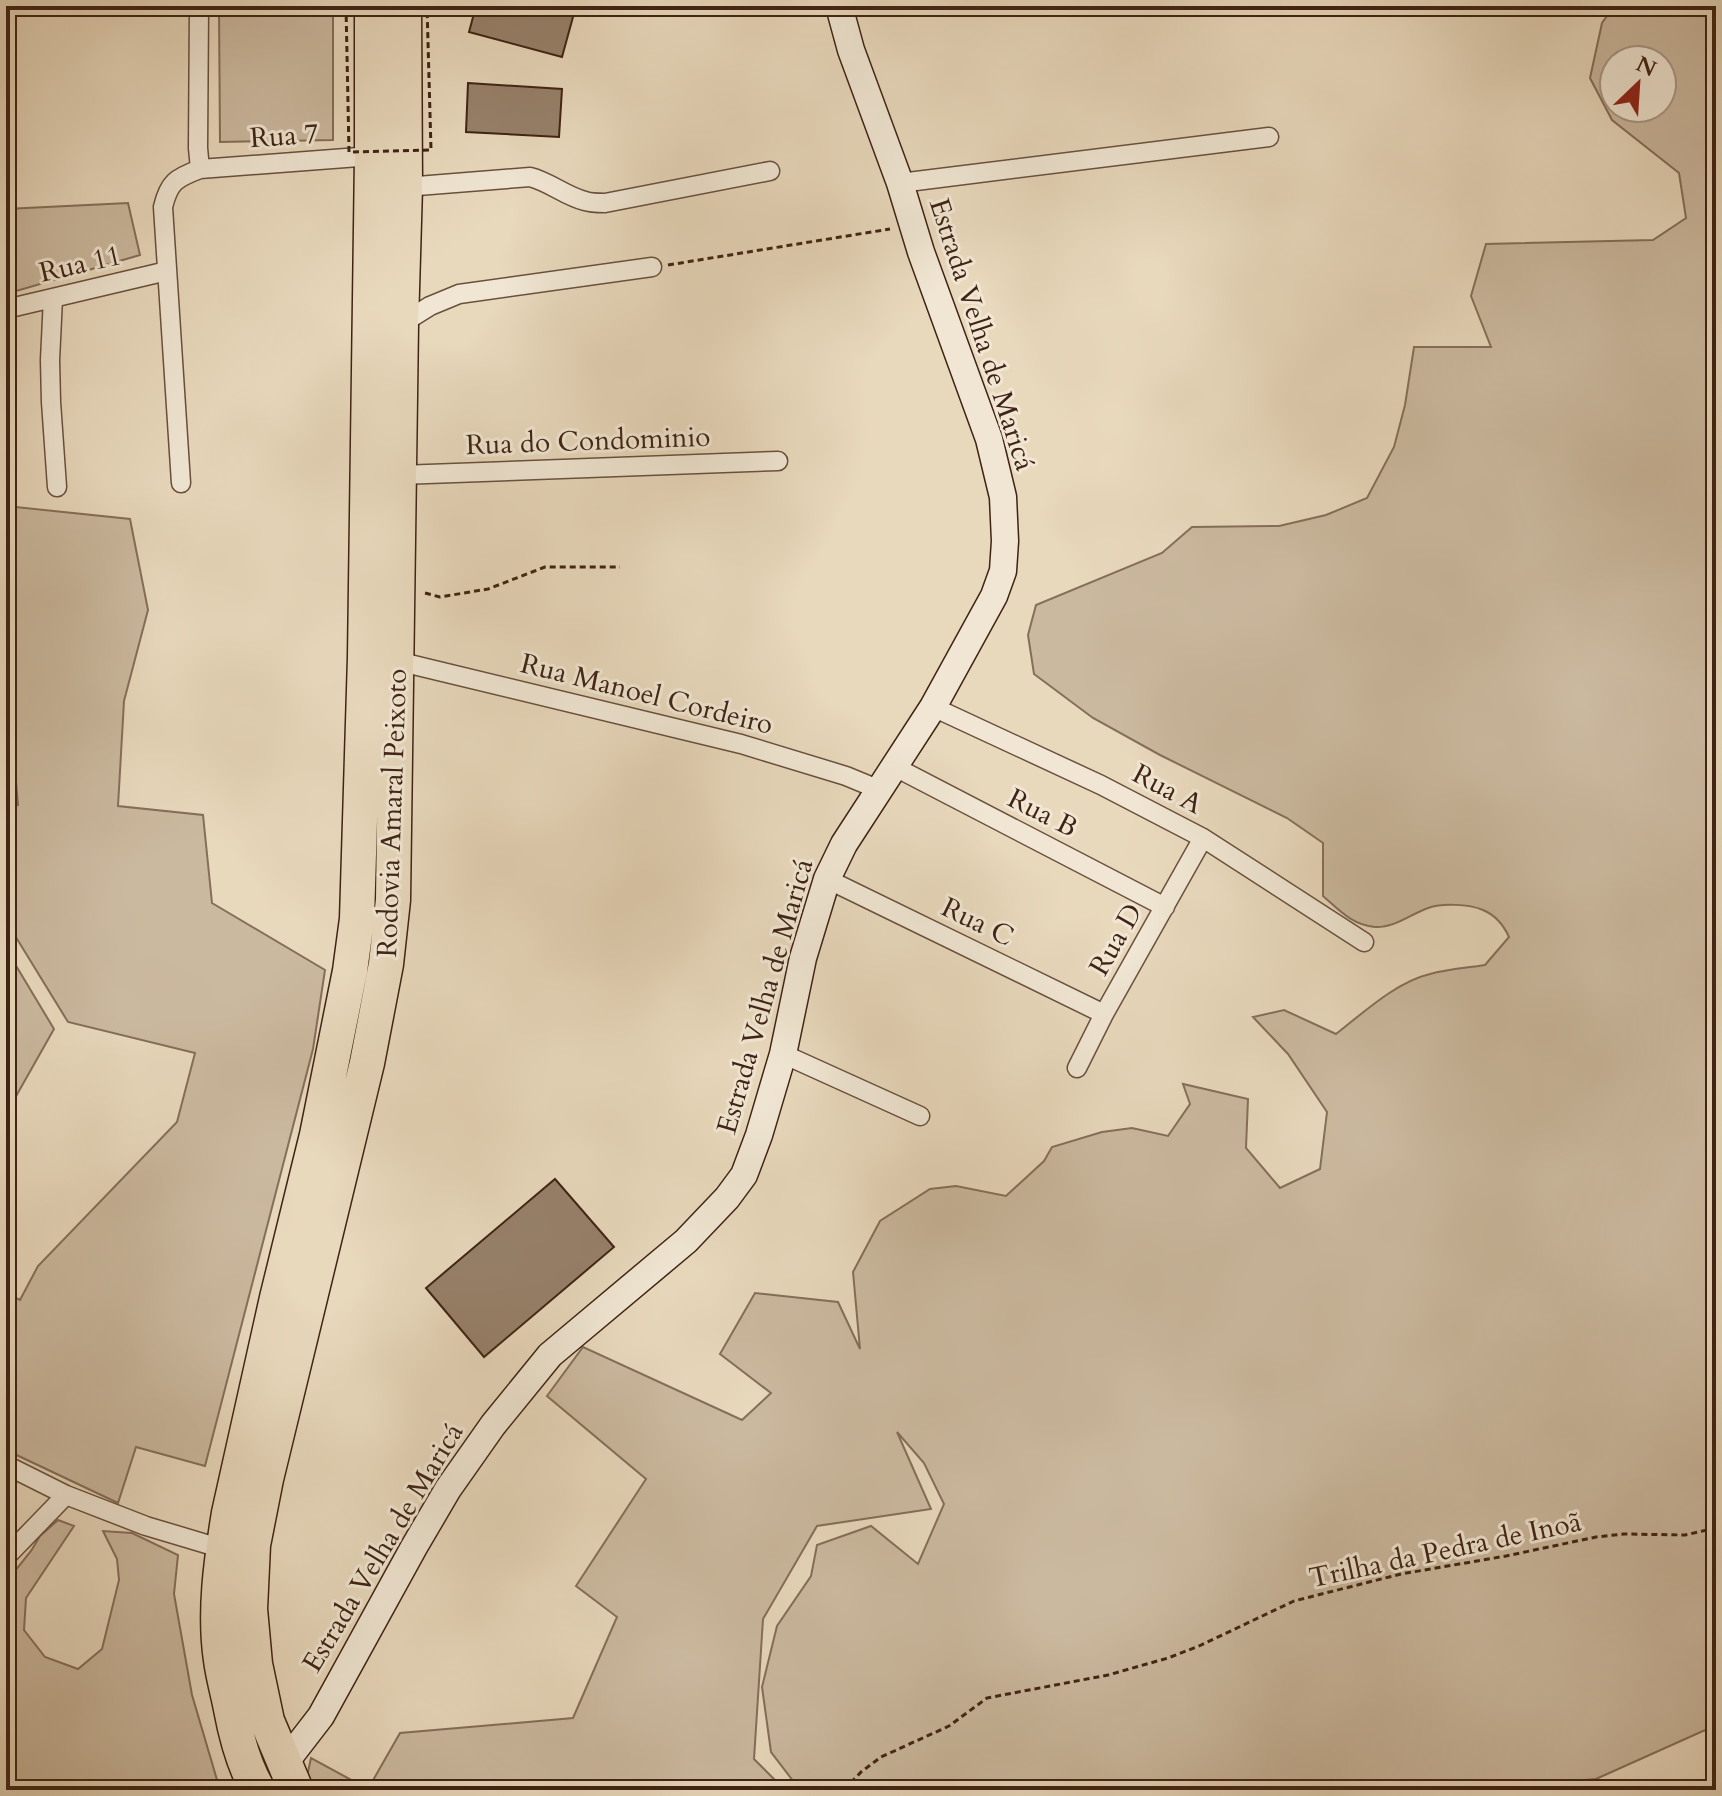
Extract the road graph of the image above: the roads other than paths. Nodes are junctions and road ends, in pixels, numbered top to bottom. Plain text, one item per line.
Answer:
1 (199, 6) edge
2 (372, 6) edge
3 (404, 6) edge
4 (839, 6) edge
5 (1269, 137) dead end
6 (372, 156) junction
7 (200, 169) junction
8 (770, 171) dead end
9 (900, 183) junction
10 (405, 187) junction
11 (652, 267) road end
12 (167, 271) junction
13 (53, 298) junction
14 (6, 309) edge
15 (401, 324) junction
16 (778, 461) dead end
17 (400, 475) junction
18 (181, 483) dead end
19 (57, 487) dead end
20 (397, 661) junction
21 (933, 707) junction
22 (895, 767) junction
23 (880, 790) junction
24 (1203, 838) junction
25 (827, 879) junction
26 (1165, 907) junction
27 (1364, 942) dead end
28 (1104, 1014) junction
29 (783, 1054) junction
30 (1077, 1068) dead end
31 (920, 1116) dead end
32 (6, 1465) edge
33 (66, 1495) junction
34 (223, 1549) junction
35 (6, 1557) edge
36 (290, 1777) edge
37 (258, 1790) edge

1 - 7 street
2 - 6 highway, Rodovia Amaral Peixoto
3 - 10 highway, Rodovia Amaral Peixoto
4 - 9 street, Estrada Velha de Maricá
5 - 9 street
6 - 7 street, Rua 7
6 - 34 highway, Rodovia Amaral Peixoto
7 - 12 street
8 - 10 street
9 - 21 street, Estrada Velha de Maricá
10 - 15 highway, Rodovia Amaral Peixoto
11 - 15 street
12 - 13 street, Rua 11
12 - 18 street
13 - 14 street, Rua 11
13 - 19 street
15 - 17 highway, Rodovia Amaral Peixoto
16 - 17 street, Rua do Condominio
17 - 20 highway, Rodovia Amaral Peixoto
20 - 23 street, Rua Manoel Cordeiro
20 - 36 highway, Rodovia Amaral Peixoto
21 - 22 street, Estrada Velha de Maricá
21 - 24 street, Rua A
22 - 23 street, Estrada Velha de Maricá
22 - 26 street, Rua B
23 - 25 street, Estrada Velha de Maricá
24 - 26 street, Rua D
24 - 27 street, Rua A
25 - 28 street, Rua C
25 - 29 street, Estrada Velha de Maricá
26 - 28 street, Rua D
28 - 30 street, Rua D
29 - 31 street
29 - 36 street, Estrada Velha de Maricá
32 - 33 street
33 - 34 street
33 - 35 street
34 - 37 highway, Rodovia Amaral Peixoto

